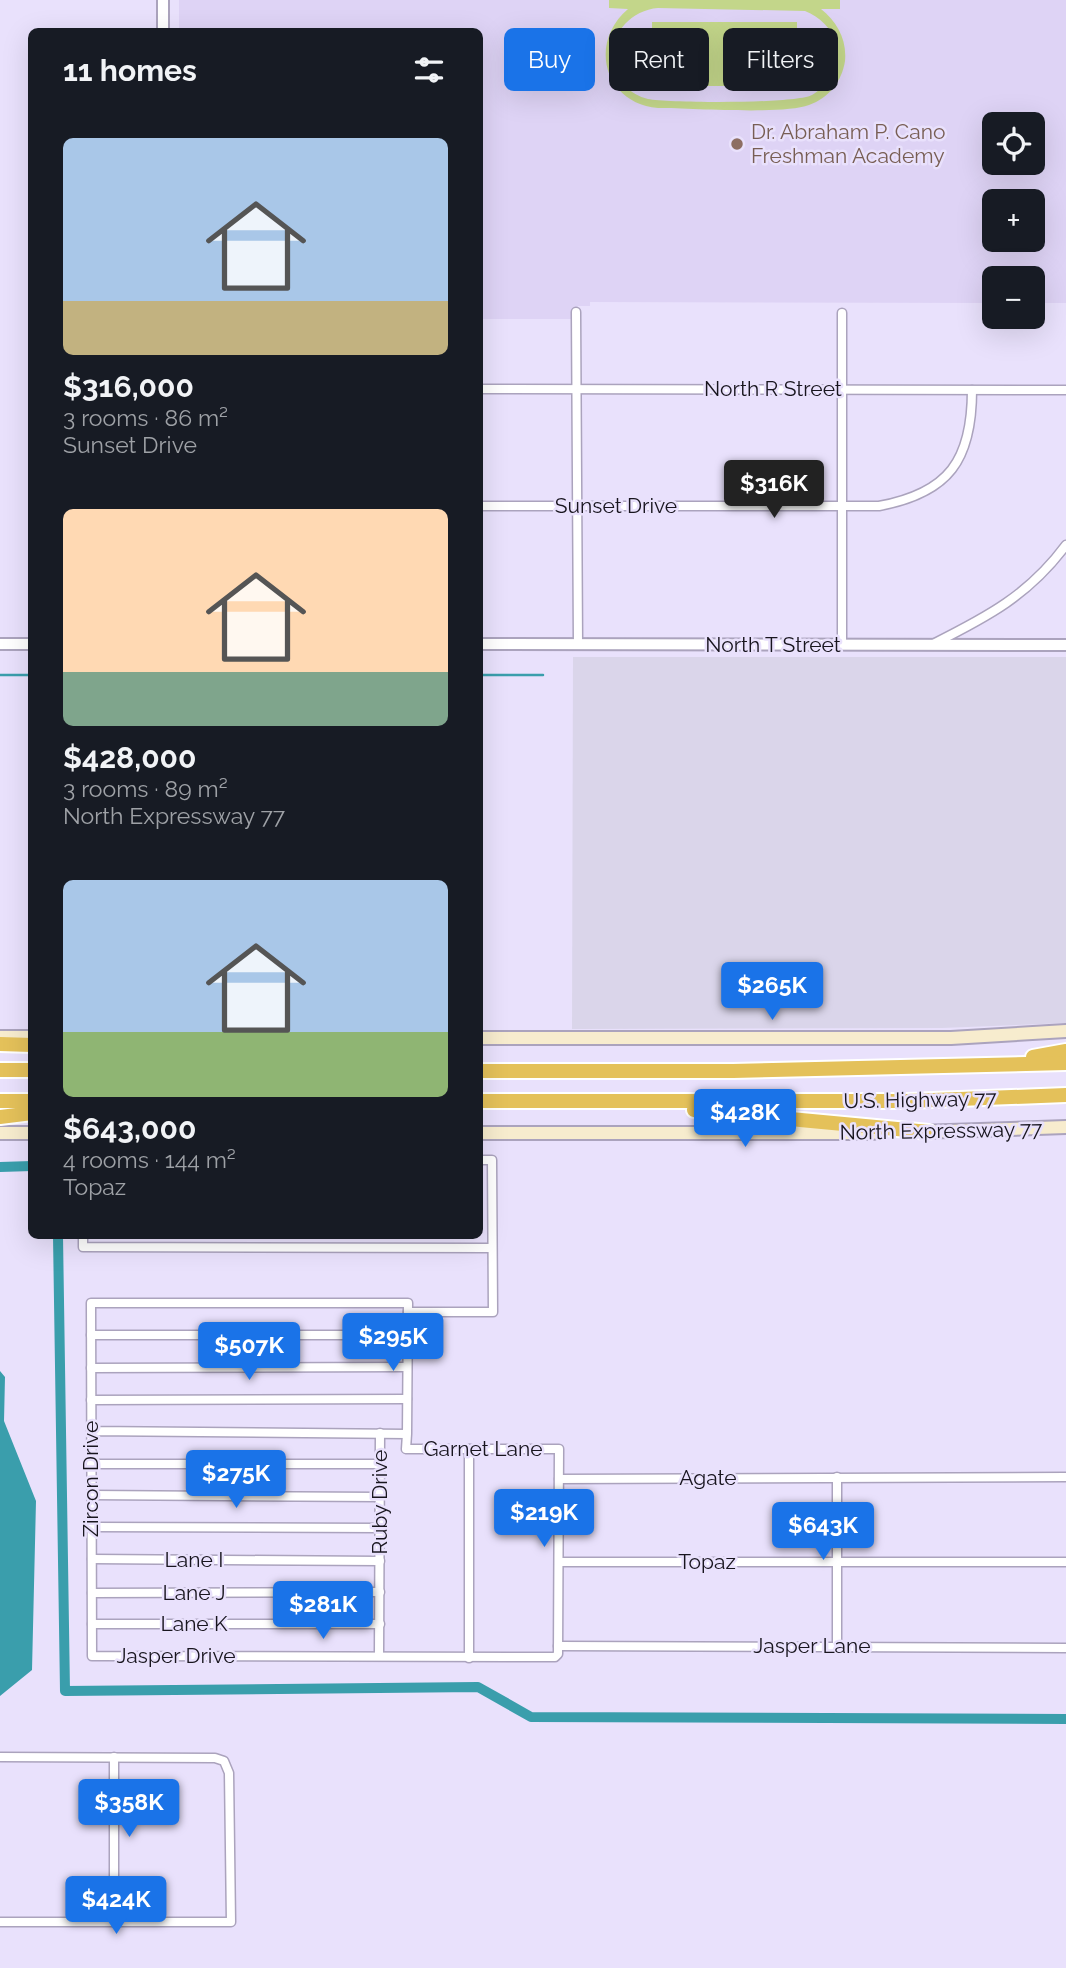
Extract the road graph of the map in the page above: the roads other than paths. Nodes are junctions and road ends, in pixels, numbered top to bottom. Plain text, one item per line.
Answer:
1 (163, 0) edge
2 (163, 28) edge
3 (576, 312) dead end
4 (842, 313) dead end
5 (483, 388) edge
6 (578, 389) junction
7 (843, 389) junction
8 (972, 390) junction
9 (1066, 390) edge
10 (483, 506) edge
11 (577, 506) junction
12 (842, 506) junction
13 (1066, 545) edge
14 (0, 644) edge
15 (28, 644) edge
16 (483, 644) edge
17 (578, 644) junction
18 (842, 645) junction
19 (933, 645) junction
20 (1066, 645) edge
21 (1066, 1031) edge
22 (0, 1037) edge
23 (28, 1037) edge
24 (483, 1038) edge
25 (0, 1044) edge
26 (28, 1045) edge
27 (1066, 1051) edge
28 (1066, 1063) edge
29 (978, 1068) junction
30 (0, 1070) edge
31 (28, 1070) edge
32 (483, 1071) edge
33 (1066, 1095) edge
34 (0, 1101) edge
35 (28, 1101) edge
36 (483, 1101) edge
37 (536, 1101) junction
38 (28, 1114) edge
39 (0, 1117) edge
40 (1066, 1127) edge
41 (929, 1132) junction
42 (0, 1133) edge
43 (28, 1133) edge
44 (483, 1133) edge
45 (483, 1160) edge
46 (83, 1239) edge
47 (492, 1248) junction
48 (408, 1312) junction
49 (91, 1335) junction
50 (408, 1335) junction
51 (408, 1367) junction
52 (91, 1368) junction
53 (407, 1399) junction
54 (91, 1400) junction
55 (91, 1431) junction
56 (380, 1433) junction
57 (407, 1434) junction
58 (469, 1449) junction
59 (91, 1464) junction
60 (380, 1464) junction
61 (837, 1477) junction
62 (1066, 1478) edge
63 (559, 1479) junction
64 (91, 1495) junction
65 (380, 1497) junction
66 (92, 1527) junction
67 (380, 1528) junction
68 (92, 1559) junction
69 (380, 1561) junction
70 (559, 1562) junction
71 (837, 1562) junction
72 (1066, 1562) edge
73 (380, 1591) junction
74 (92, 1593) junction
75 (92, 1624) junction
76 (380, 1624) junction
77 (558, 1646) junction
78 (837, 1646) junction
79 (1066, 1648) edge
80 (92, 1656) joint
81 (379, 1656) junction
82 (469, 1658) junction
83 (0, 1757) edge
84 (114, 1757) junction
85 (0, 1922) edge
86 (114, 1922) junction

1 - 2 street
3 - 6 street
4 - 7 street
5 - 6 street, North R Street
6 - 7 street, North R Street
6 - 11 street
7 - 8 street, North R Street
7 - 12 street
8 - 9 street, North R Street
8 - 12 street, Sunset Drive
10 - 11 street, Sunset Drive
11 - 12 street, Sunset Drive
11 - 17 street
12 - 18 street
13 - 19 street
14 - 15 street
16 - 17 street, North T Street
17 - 18 street, North T Street
18 - 19 street, North T Street
19 - 20 street, North T Street
21 - 24 main road
22 - 23 main road
25 - 26 highway
27 - 29 highway
28 - 29 highway, U.S. Highway 77
29 - 32 highway, U.S. Highway 77
30 - 31 highway
33 - 37 highway, U.S. Highway 77
34 - 35 highway
36 - 37 highway, U.S. Highway 77
37 - 41 highway
38 - 39 highway
40 - 41 main road, North Expressway 77
41 - 44 main road, North Expressway 77
42 - 43 main road
45 - 47 street
46 - 47 street
47 - 48 street
48 - 49 street, Zircon Drive
48 - 50 street, Ruby Drive
49 - 50 street
49 - 52 street, Zircon Drive
50 - 51 street, Ruby Drive
51 - 52 street
51 - 53 street, Ruby Drive
52 - 54 street, Zircon Drive
53 - 54 street
53 - 57 street, Ruby Drive
54 - 55 street, Zircon Drive
55 - 56 street, Garnet Lane
55 - 59 street, Zircon Drive
56 - 57 street, Garnet Lane
56 - 60 street, Ruby Drive
57 - 58 street, Garnet Lane
58 - 63 street, Garnet Lane
58 - 82 street
59 - 60 street
59 - 64 street, Zircon Drive
60 - 65 street, Ruby Drive
61 - 62 street, Agate
61 - 63 street, Agate
61 - 71 street
63 - 70 street
64 - 65 street
64 - 66 street, Zircon Drive
65 - 67 street, Ruby Drive
66 - 67 street
66 - 68 street, Zircon Drive
67 - 69 street, Ruby Drive
68 - 69 street, Lane I
68 - 74 street, Zircon Drive
69 - 73 street, Ruby Drive
70 - 71 street, Topaz
70 - 77 street
71 - 72 street, Topaz
71 - 78 street
73 - 74 street, Lane J
73 - 76 street, Ruby Drive
74 - 75 street, Zircon Drive
75 - 76 street, Lane K
75 - 80 street, Zircon Drive
76 - 81 street, Ruby Drive
77 - 78 street, Jasper Lane
77 - 82 street, Jasper Drive
78 - 79 street, Jasper Lane
80 - 81 street, Jasper Drive
81 - 82 street, Jasper Drive
83 - 84 street
84 - 86 street
84 - 86 street
85 - 86 street

